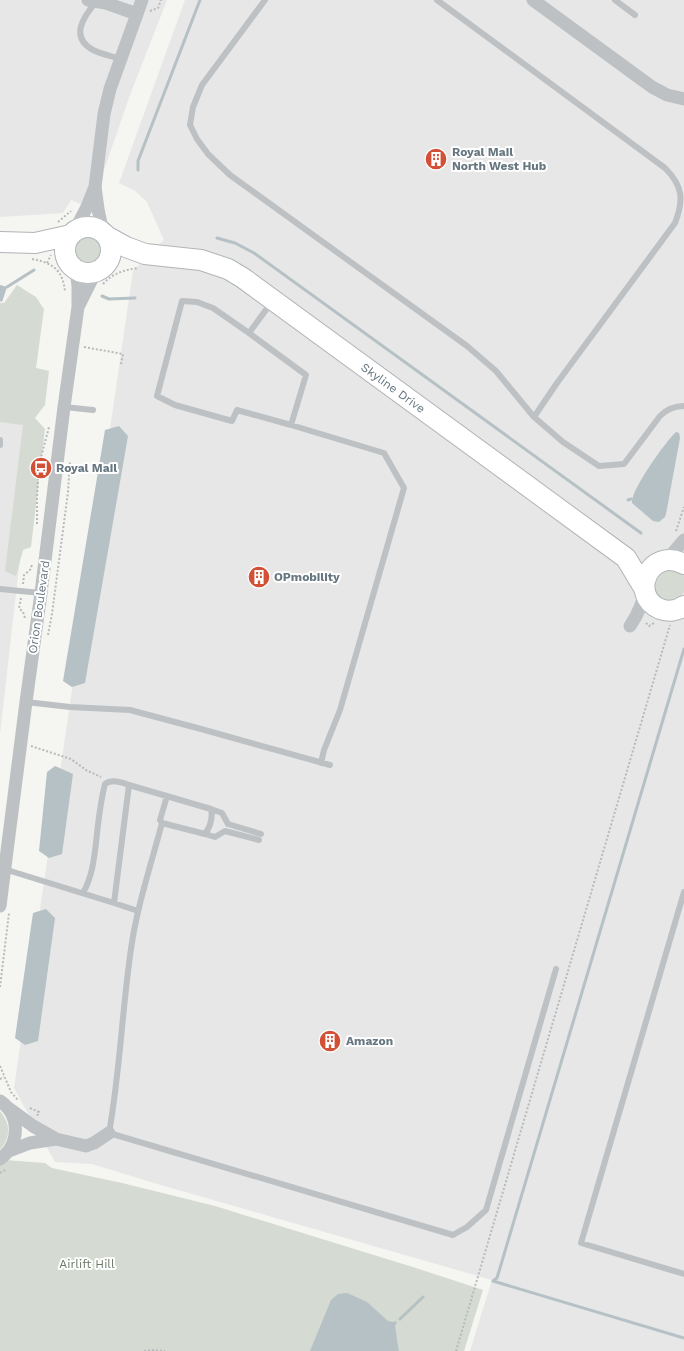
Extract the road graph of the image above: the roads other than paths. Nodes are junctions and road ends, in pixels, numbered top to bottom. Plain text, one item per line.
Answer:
1 (142, 0) edge
2 (265, 0) edge
3 (437, 0) edge
4 (533, 0) edge
5 (614, 0) edge
6 (92, 1) edge
7 (137, 14) junction
8 (635, 15) dead end
9 (120, 59) junction
10 (684, 99) edge
11 (95, 187) junction
12 (72, 234) junction
13 (105, 234) junction
14 (0, 242) edge
15 (30, 250) junction
16 (143, 261) junction
17 (72, 264) junction
18 (101, 275) junction
19 (274, 300) junction
20 (78, 307) junction
21 (249, 333) junction
22 (684, 406) edge
23 (64, 407) junction
24 (93, 410) dead end
25 (534, 417) junction
26 (291, 425) junction
27 (0, 440) edge
28 (0, 445) edge
29 (680, 536) edge
30 (626, 558) junction
31 (660, 562) junction
32 (684, 564) edge
33 (0, 589) edge
34 (645, 589) junction
35 (41, 593) junction
36 (673, 612) edge
37 (26, 702) junction
38 (321, 763) junction
39 (330, 765) dead end
40 (129, 786) junction
41 (167, 796) junction
42 (211, 810) junction
43 (162, 823) junction
44 (205, 834) junction
45 (4, 869) junction
46 (684, 892) edge
47 (83, 893) junction
48 (114, 903) junction
49 (5, 907) edge
50 (138, 911) junction
51 (556, 969) dead end
52 (2, 1102) edge
53 (109, 1133) junction
54 (56, 1139) junction
55 (6, 1159) edge
56 (684, 1274) edge

1 - 7 street
2 - 25 lane
3 - 25 lane
4 - 10 street
5 - 8 lane
6 - 7 street
6 - 9 lane
7 - 9 street
9 - 11 street
11 - 12 street
11 - 13 street
12 - 13 main road
12 - 15 main road
12 - 17 main road
13 - 16 main road, Skyline Drive
13 - 18 main road
14 - 15 main road
15 - 17 main road
16 - 18 main road, Skyline Drive
16 - 19 main road, Skyline Drive
17 - 18 main road
17 - 20 street, Orion Boulevard
18 - 20 street, Orion Boulevard
19 - 21 lane
19 - 30 main road, Skyline Drive
20 - 23 street, Orion Boulevard
21 - 26 lane
21 - 26 lane
22 - 25 lane
23 - 24 lane
23 - 35 street, Orion Boulevard
26 - 38 lane
27 - 28 lane
29 - 31 street
30 - 31 main road, Skyline Drive
30 - 34 main road, Skyline Drive
31 - 32 main road, Skyline Drive
31 - 34 main road
33 - 35 lane
34 - 36 main road, Skyline Drive
34 - 36 street
35 - 37 street, Orion Boulevard
37 - 38 lane
37 - 45 street, Orion Boulevard
38 - 39 lane
40 - 41 lane
40 - 47 lane
40 - 48 lane
41 - 42 lane
41 - 43 lane
42 - 44 lane
42 - 44 lane
43 - 44 lane
43 - 50 lane
45 - 47 lane
45 - 49 street, Orion Boulevard
46 - 56 lane
47 - 48 lane
48 - 50 lane
50 - 53 lane
51 - 53 lane
52 - 54 street
52 - 55 street
53 - 54 street
54 - 55 street

